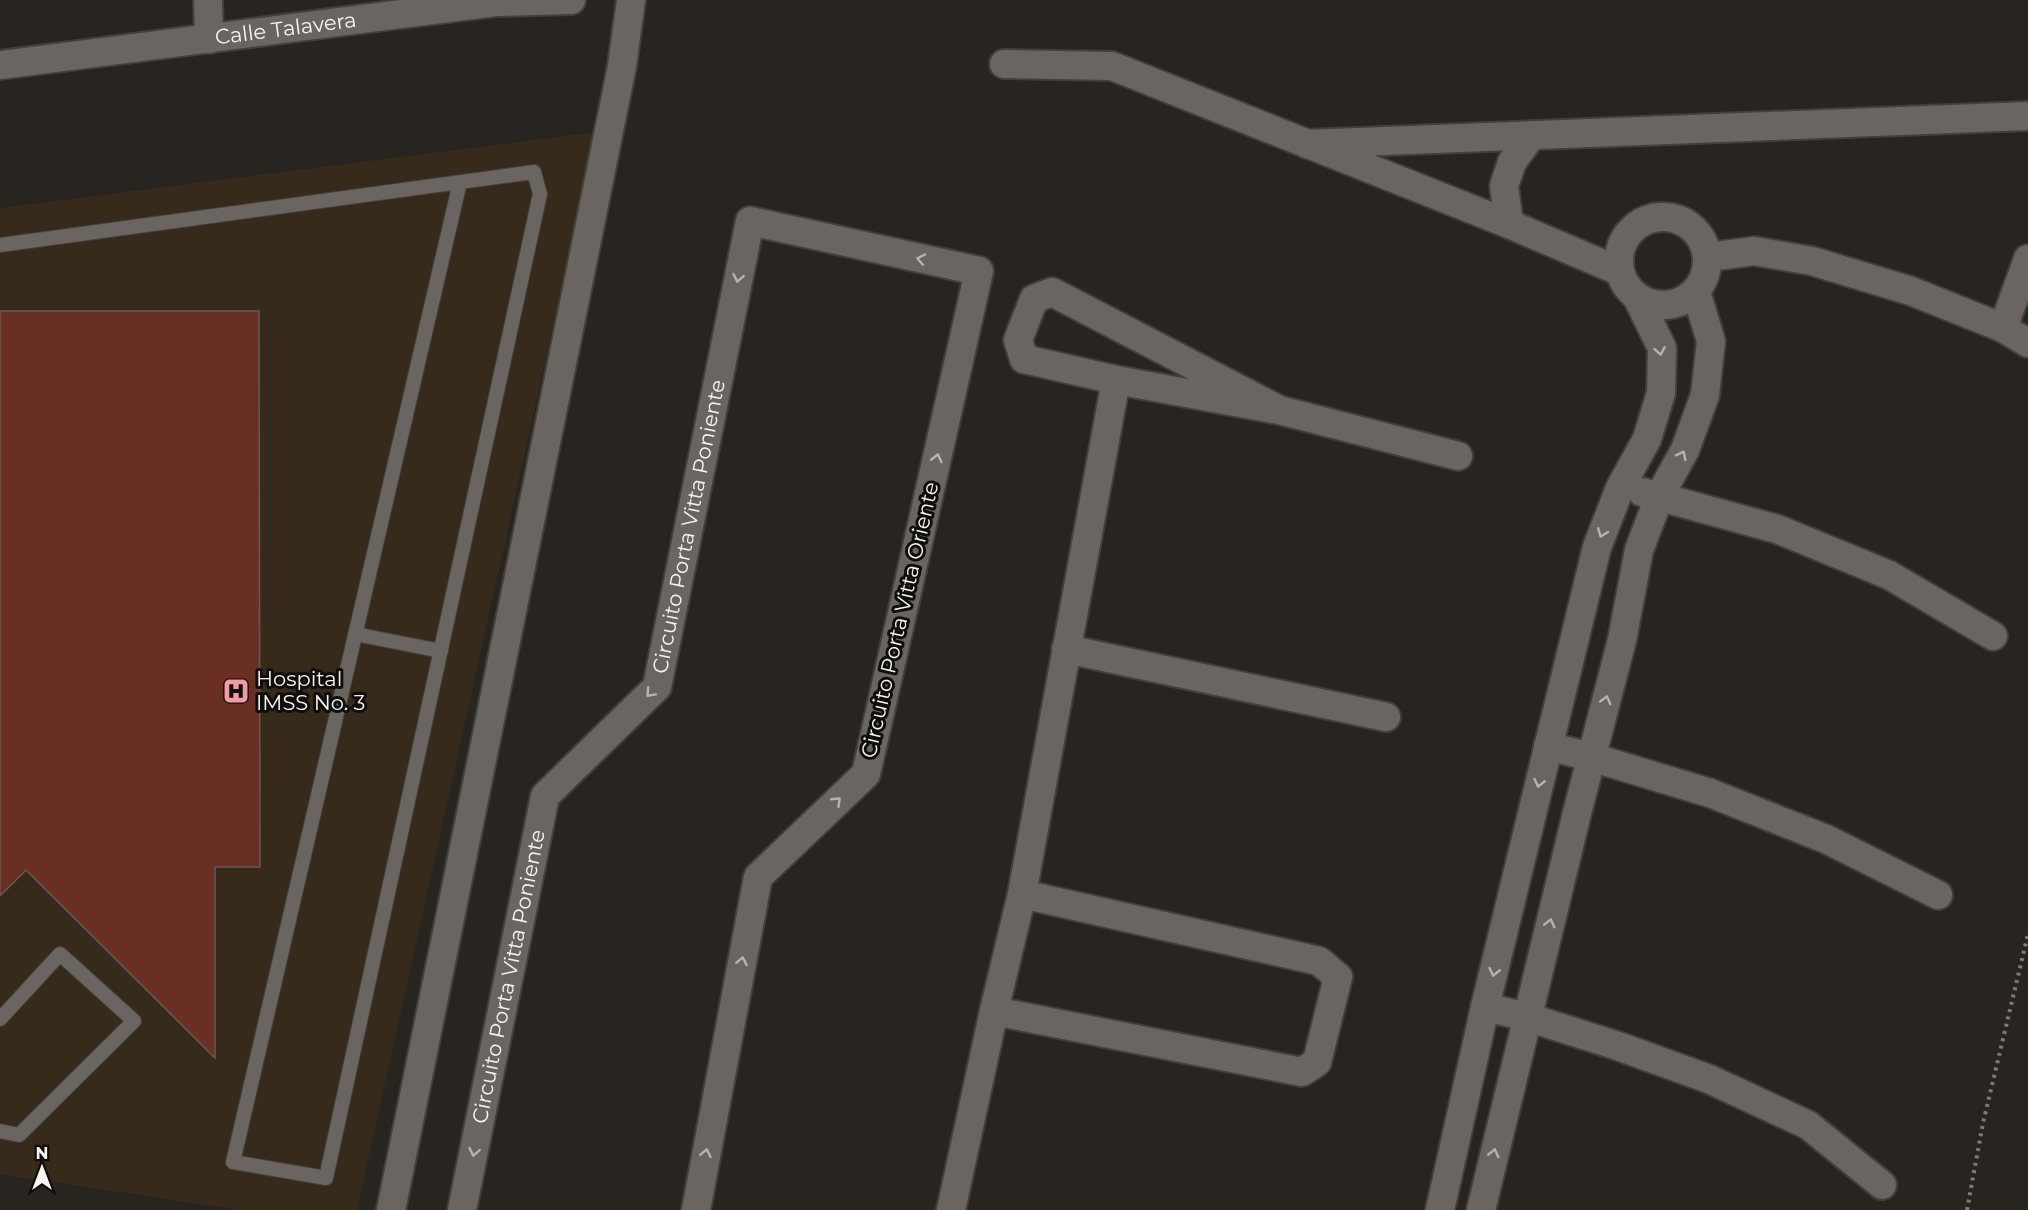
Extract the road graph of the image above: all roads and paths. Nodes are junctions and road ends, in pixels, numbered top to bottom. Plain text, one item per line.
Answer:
1 (208, 0) edge
2 (571, 0) edge
3 (630, 0) edge
4 (496, 1) edge
5 (209, 39) junction
6 (1004, 64) dead end
7 (0, 65) edge
8 (2028, 116) edge
9 (1532, 135) junction
10 (1307, 144) junction
11 (460, 182) junction
12 (750, 221) joint
13 (1509, 224) junction
14 (0, 245) edge
15 (1709, 257) junction
16 (2028, 259) edge
17 (1619, 271) junction
18 (1696, 292) junction
19 (1637, 297) junction
20 (2003, 328) junction
21 (2028, 343) edge
22 (1116, 380) junction
23 (1279, 410) junction
24 (1458, 456) dead end
25 (1620, 488) junction
26 (1660, 495) junction
27 (355, 634) junction
28 (1993, 636) dead end
29 (1066, 649) junction
30 (441, 651) junction
31 (1386, 717) dead end
32 (1548, 746) junction
33 (1591, 757) junction
34 (1022, 894) junction
35 (1938, 895) dead end
36 (2028, 934) edge
37 (1485, 1007) junction
38 (994, 1011) junction
39 (1527, 1017) junction
40 (0, 1018) edge
41 (0, 1131) edge
42 (1882, 1185) dead end
43 (391, 1210) edge
44 (462, 1210) edge
45 (696, 1210) edge
46 (951, 1210) edge
47 (1440, 1210) edge
48 (1481, 1210) edge
49 (1966, 1210) edge

1 - 5 street
2 - 4 street, Calle Talavera
3 - 43 street
4 - 5 street, Calle Talavera
5 - 7 street, Calle Talavera
6 - 10 street
8 - 9 street
9 - 10 street
9 - 13 street
10 - 13 street
11 - 14 lane
11 - 27 lane
11 - 30 lane
12 -> 44 street, Circuito Porta Vitta Poniente
45 -> 12 street, Circuito Porta Vitta Oriente
13 - 17 street
15 - 17 street
15 - 18 street
15 - 20 street
16 - 20 street
17 - 19 street
18 - 19 street
26 -> 18 street
19 -> 25 street
20 - 21 street
22 - 23 street
22 - 23 street
22 - 29 street
23 - 24 street
25 - 26 street
25 -> 32 street
26 - 28 street
33 -> 26 street
27 - 30 lane
27 - 30 lane
29 - 31 street
29 - 34 street
32 - 33 street
32 -> 37 street
33 - 35 street
39 -> 33 street
34 - 38 street
34 - 38 street
36 - 49 path
37 - 39 street
37 - 47 street
38 - 46 street
39 - 42 street
48 -> 39 street
40 - 41 lane

